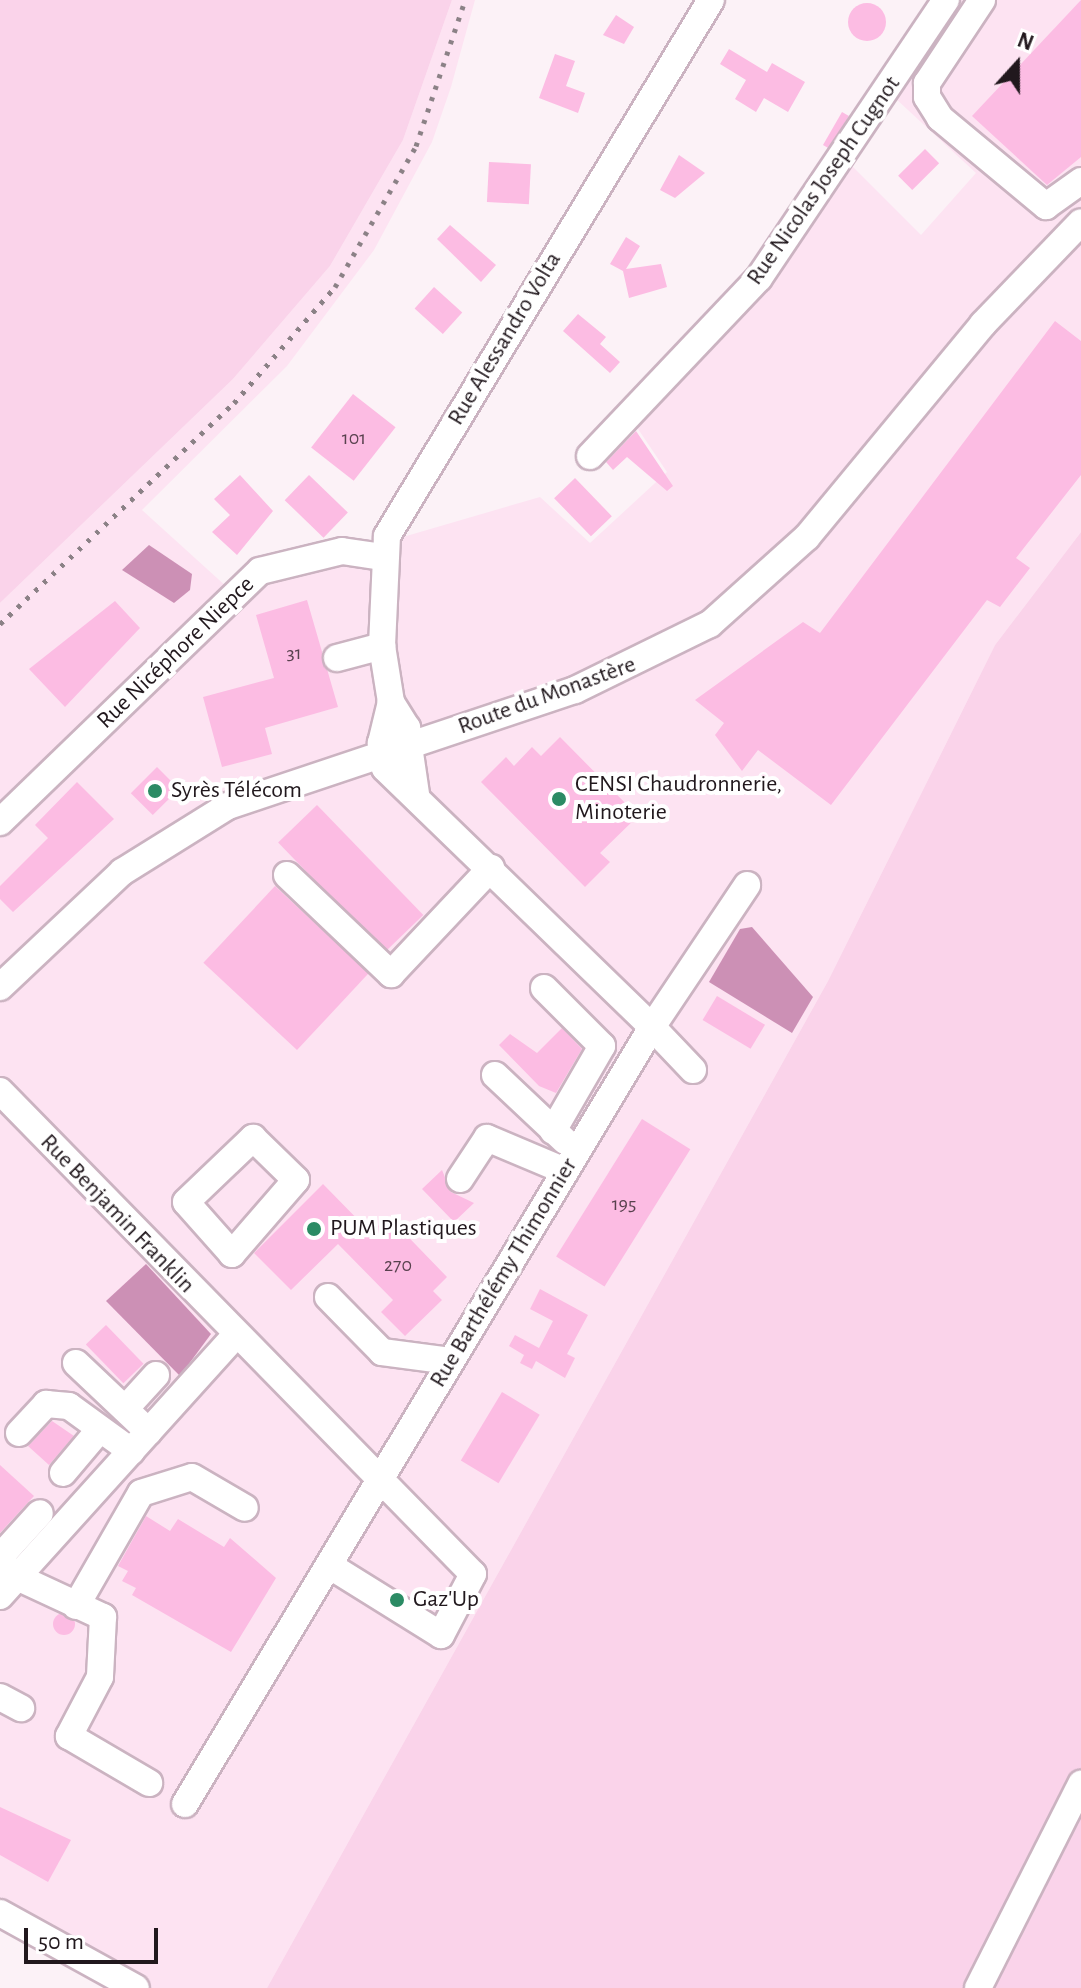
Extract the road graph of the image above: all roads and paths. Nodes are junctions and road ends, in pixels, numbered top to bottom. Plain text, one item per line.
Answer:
1 (711, 0) edge
2 (946, 0) edge
3 (982, 0) edge
4 (1081, 181) edge
5 (1081, 224) edge
6 (590, 456) dead end
7 (382, 557) junction
8 (382, 646) junction
9 (337, 658) dead end
10 (399, 747) junction
11 (0, 822) edge
12 (491, 868) junction
13 (287, 875) dead end
14 (747, 885) dead end
15 (0, 987) edge
16 (544, 988) dead end
17 (652, 1027) junction
18 (693, 1070) dead end
19 (495, 1075) dead end
20 (0, 1091) edge
21 (553, 1131) junction
22 (571, 1161) junction
23 (460, 1179) dead end
24 (328, 1297) dead end
25 (234, 1337) junction
26 (450, 1361) junction
27 (76, 1363) dead end
28 (156, 1375) dead end
29 (125, 1409) junction
30 (100, 1429) junction
31 (149, 1432) junction
32 (19, 1433) dead end
33 (131, 1451) junction
34 (63, 1473) dead end
35 (385, 1477) junction
36 (245, 1508) dead end
37 (40, 1513) dead end
38 (330, 1566) junction
39 (4, 1573) edge
40 (76, 1606) junction
41 (149, 1783) dead end
42 (1081, 1784) edge
43 (185, 1804) dead end
44 (0, 1913) edge
45 (136, 1988) edge
46 (978, 1988) edge

1 - 7 street, Rue Alessandro Volta
2 - 6 street, Rue Nicolas Joseph Cugnot
3 - 4 street
5 - 10 street, Route du Monastère
7 - 8 street, Rue Alessandro Volta
7 - 11 street, Rue Nicéphore Niepce
8 - 9 street
8 - 10 street, Rue Alessandro Volta
10 - 12 street
10 - 15 street, Route du Monastère
12 - 13 street
12 - 17 street
14 - 17 street, Rue Barthélémy Thimonnier
16 - 21 street
17 - 18 street
17 - 22 street, Rue Barthélémy Thimonnier
19 - 21 street
20 - 25 street, Rue Benjamin Franklin
21 - 22 street
22 - 23 street
22 - 26 street, Rue Barthélémy Thimonnier
24 - 26 street
25 - 31 street
25 - 35 street, Rue Benjamin Franklin
26 - 35 street, Rue Barthélémy Thimonnier
27 - 29 street
28 - 29 street
29 - 31 street
30 - 32 street
30 - 33 street
30 - 34 street
31 - 33 street
33 - 39 street
35 - 38 street, Rue Barthélémy Thimonnier
35 - 38 street, Rue Benjamin Franklin
36 - 40 street
37 - 39 street
38 - 43 street, Rue Barthélémy Thimonnier
39 - 40 street
40 - 41 street
42 - 46 street
44 - 45 street

